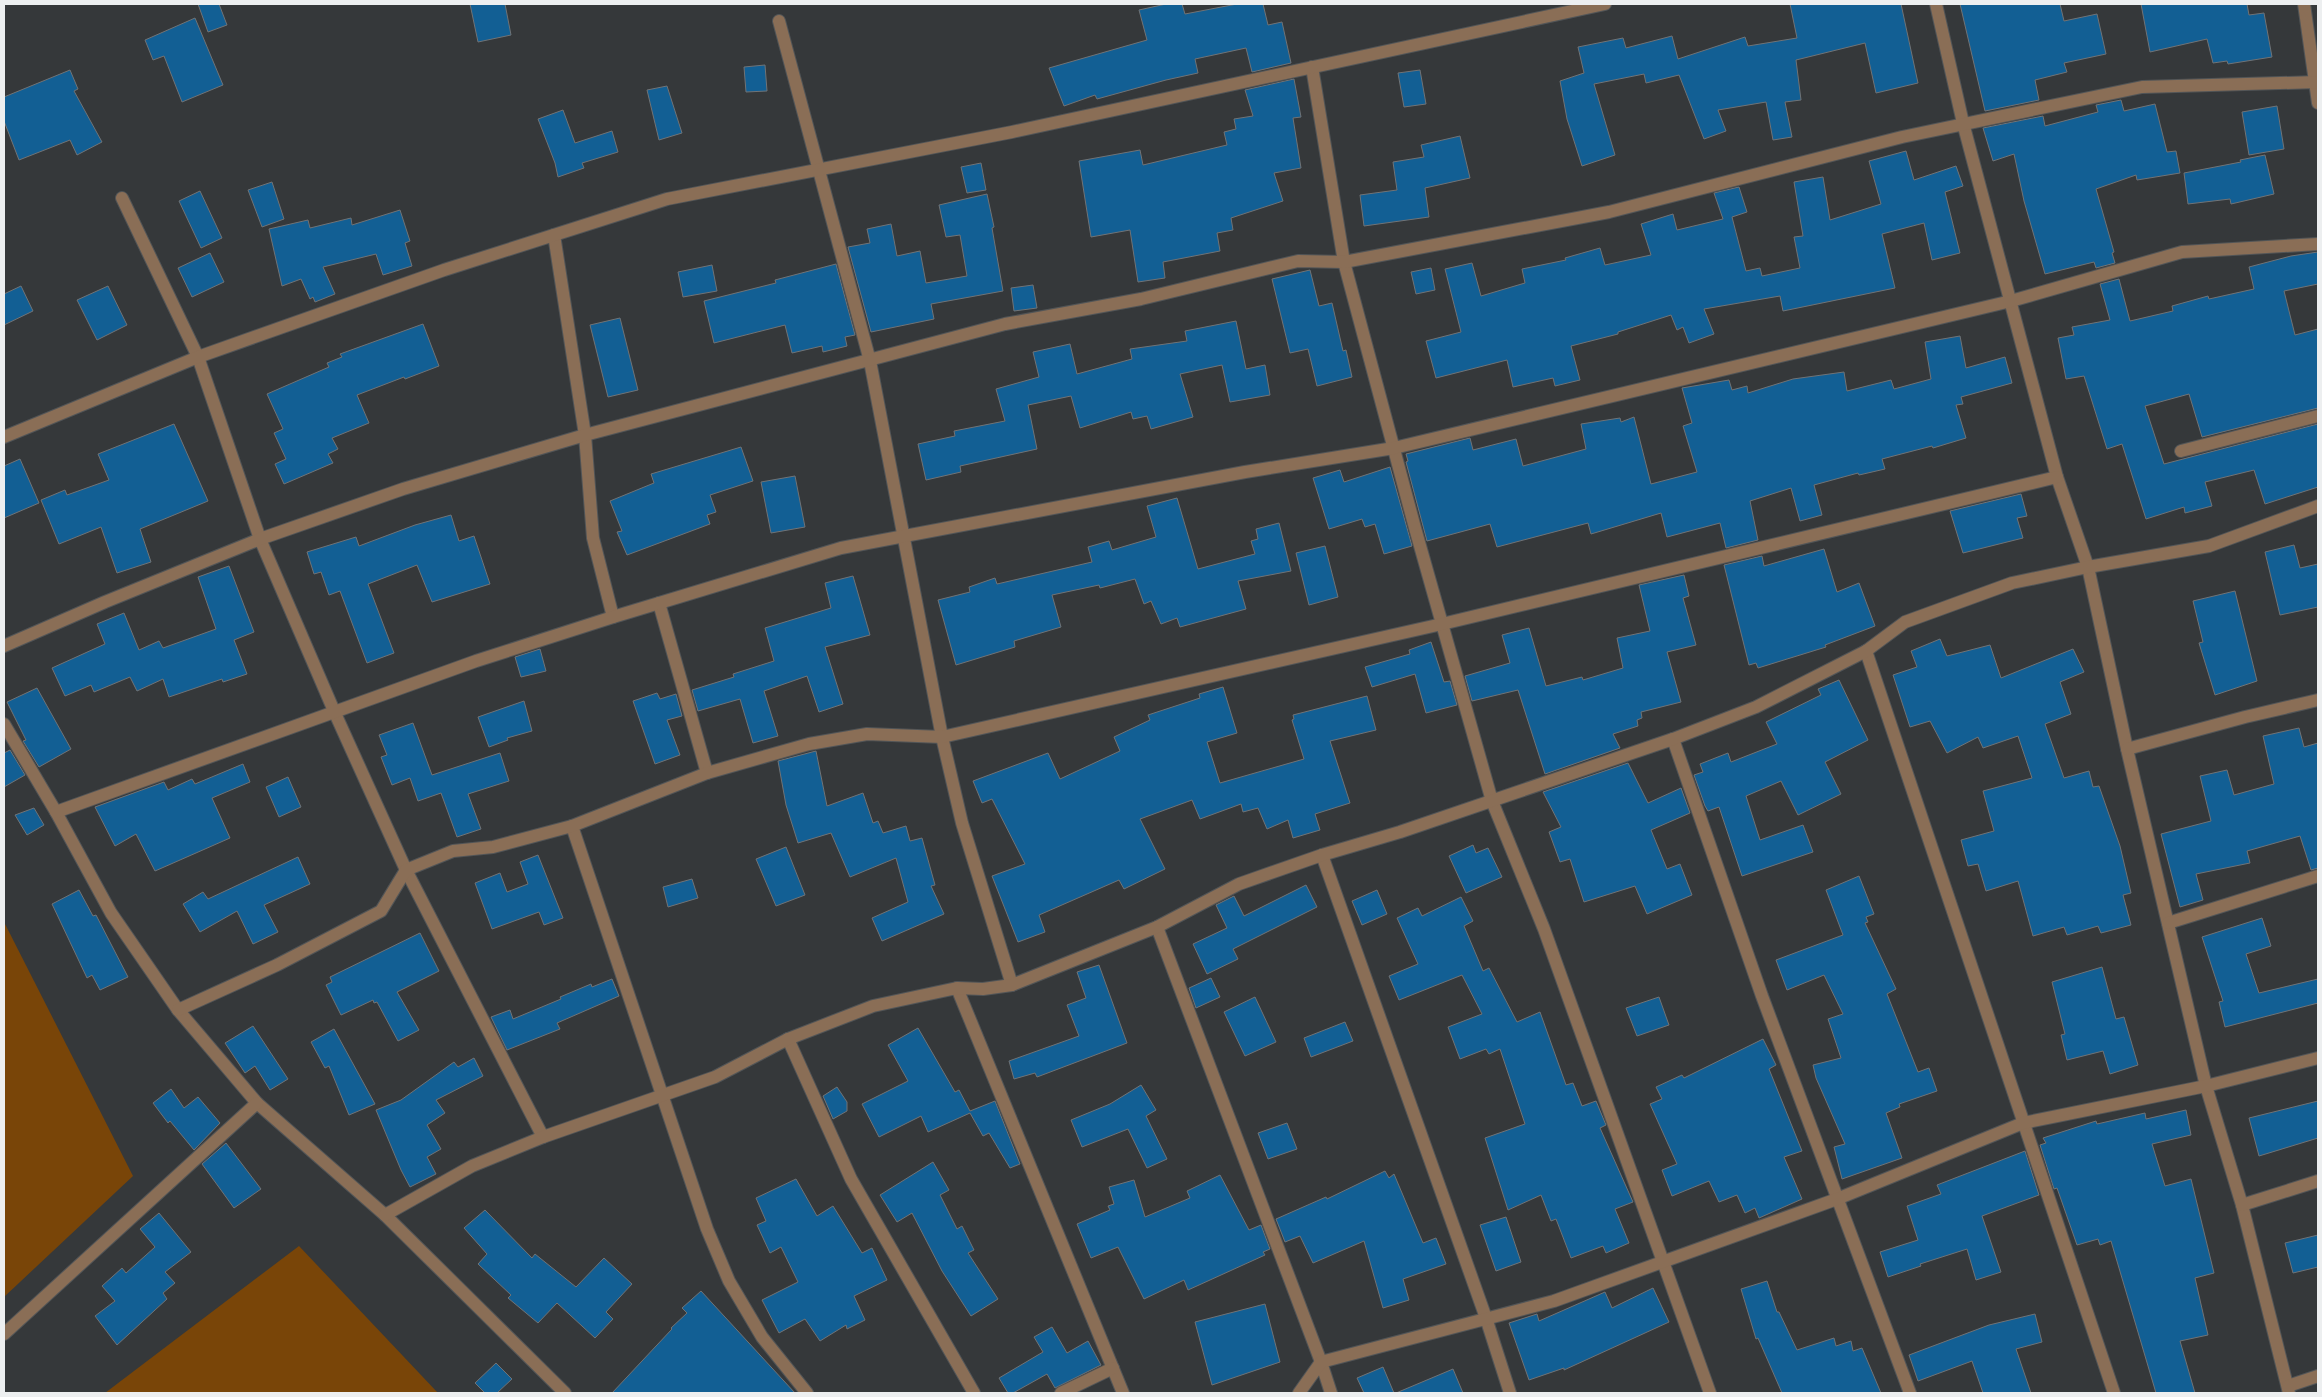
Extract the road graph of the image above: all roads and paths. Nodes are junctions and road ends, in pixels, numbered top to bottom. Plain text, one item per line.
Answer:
1 (1605, 4) edge
2 (1936, 4) edge
3 (2304, 4) edge
4 (779, 21) dead end
5 (1312, 67) junction
6 (2316, 82) edge
7 (2318, 103) edge
8 (1963, 123) junction
9 (820, 169) junction
10 (122, 198) dead end
11 (554, 235) junction
12 (2318, 244) edge
13 (1344, 262) junction
14 (2011, 300) junction
15 (198, 357) junction
16 (870, 361) junction
17 (2318, 416) edge
18 (585, 435) junction
19 (4, 437) edge
20 (1394, 448) junction
21 (2181, 451) dead end
22 (2057, 476) junction
23 (2318, 506) edge
24 (903, 536) junction
25 (260, 539) junction
26 (2088, 567) junction
27 (659, 603) junction
28 (613, 616) junction
29 (1442, 624) junction
30 (4, 646) edge
31 (1866, 651) junction
32 (2318, 700) edge
33 (334, 711) junction
34 (4, 724) edge
35 (942, 737) junction
36 (1673, 739) junction
37 (2127, 749) junction
38 (707, 773) junction
39 (1492, 800) junction
40 (56, 812) junction
41 (572, 826) junction
42 (1322, 855) junction
43 (406, 870) junction
44 (2318, 876) edge
45 (2168, 924) junction
46 (1157, 927) junction
47 (1012, 985) junction
48 (957, 988) junction
49 (178, 1010) junction
50 (788, 1039) junction
51 (2318, 1058) edge
52 (2206, 1086) junction
53 (662, 1096) junction
54 (257, 1103) junction
55 (2023, 1123) junction
56 (543, 1137) junction
57 (2318, 1181) edge
58 (1838, 1199) junction
59 (2242, 1205) junction
60 (385, 1215) junction
61 (1664, 1262) junction
62 (1486, 1318) junction
63 (4, 1334) edge
64 (1321, 1362) junction
65 (1113, 1368) junction
66 (2318, 1376) edge
67 (2289, 1390) edge
68 (566, 1393) edge
69 (807, 1393) edge
70 (974, 1393) edge
71 (1061, 1393) edge
72 (1123, 1393) edge
73 (1299, 1393) edge
74 (1331, 1393) edge
75 (1510, 1393) edge
76 (1710, 1393) edge
77 (1910, 1393) edge
78 (2114, 1393) edge

1 - 5 street
2 - 8 street
3 - 6 street
4 - 9 street
5 - 9 street
5 - 13 street
6 - 7 street
6 - 8 street
8 - 13 street
8 - 14 street
9 - 11 street
9 - 16 street
10 - 15 street
11 - 15 street
11 - 18 street
12 - 14 street
13 - 16 street
13 - 20 street
14 - 20 street
14 - 22 street
15 - 19 street
15 - 25 street
16 - 18 street
16 - 24 street
17 - 21 street
18 - 25 street
18 - 28 street
20 - 24 street
20 - 29 street
22 - 26 street
22 - 29 street
23 - 26 street
24 - 27 street
24 - 35 street
25 - 30 street
25 - 33 street
26 - 31 street
26 - 37 street
27 - 28 street
27 - 38 street
28 - 33 street
29 - 35 street
29 - 39 street
31 - 36 street
31 - 55 street
32 - 37 street
33 - 40 street
33 - 43 street
34 - 40 street
35 - 38 street
35 - 47 street
36 - 39 street
36 - 58 street
37 - 45 street
38 - 41 street
39 - 42 street
39 - 61 street
40 - 49 street
41 - 43 street
41 - 53 street
42 - 46 street
42 - 62 street
43 - 49 street
43 - 56 street
44 - 45 street
45 - 52 street
46 - 47 street
46 - 64 street
47 - 48 street
48 - 50 street
48 - 65 street
49 - 54 street
50 - 53 street
50 - 70 street
51 - 52 street
52 - 55 street
52 - 59 street
53 - 56 street
53 - 69 street
54 - 60 street
54 - 63 street
55 - 58 street
55 - 78 street
56 - 60 street
57 - 59 street
58 - 61 street
58 - 77 street
59 - 67 street
60 - 68 street
61 - 62 street
61 - 76 street
62 - 64 street
62 - 75 street
64 - 73 street
64 - 74 street
65 - 71 street
65 - 72 street
66 - 67 street

